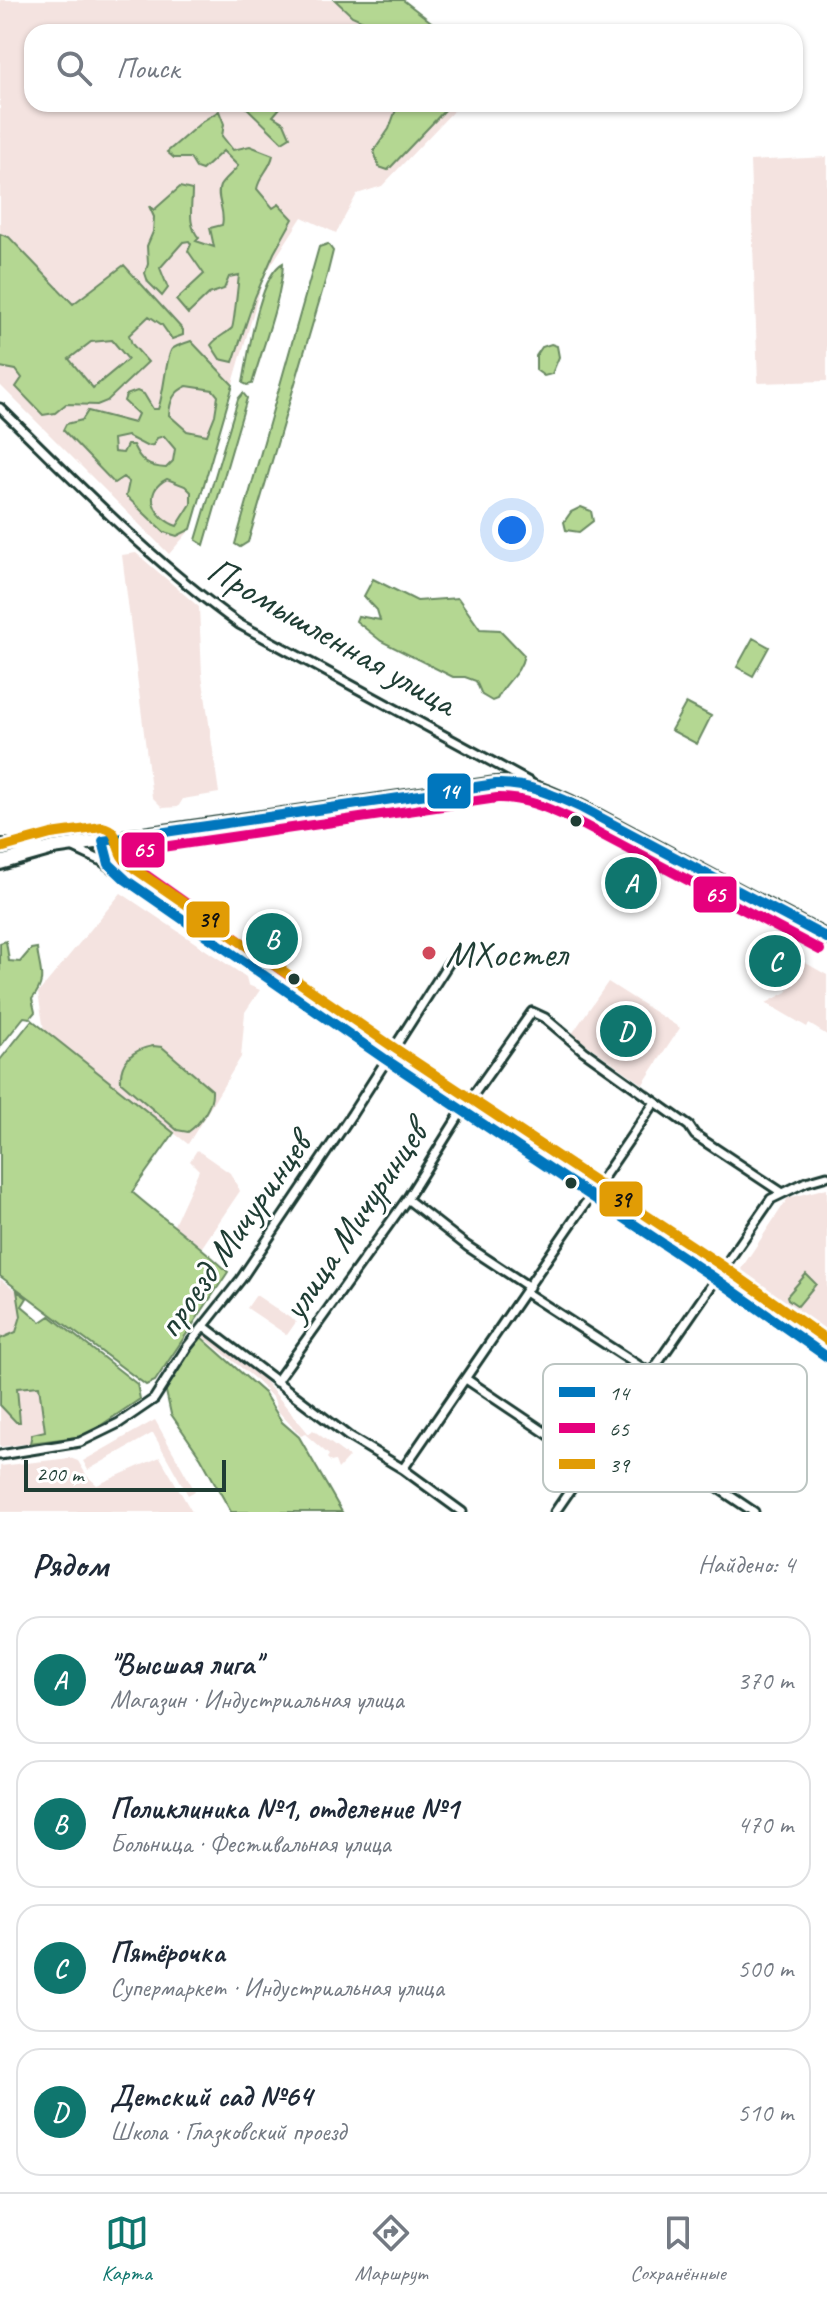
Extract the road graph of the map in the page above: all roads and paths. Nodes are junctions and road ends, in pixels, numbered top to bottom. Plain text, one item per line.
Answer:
1 (0, 408) edge
2 (547, 792) junction
3 (133, 837) junction
4 (103, 841) junction
5 (0, 846) edge
6 (58, 847) junction
7 (0, 863) edge
8 (114, 870) junction
9 (827, 938) edge
10 (448, 964) dead end
11 (385, 1059) junction
12 (655, 1102) junction
13 (462, 1111) junction
14 (827, 1176) edge
15 (781, 1192) junction
16 (592, 1197) junction
17 (407, 1199) junction
18 (716, 1279) junction
19 (527, 1290) junction
20 (205, 1327) junction
21 (827, 1357) edge
22 (637, 1364) edge
23 (656, 1364) edge
24 (466, 1379) junction
25 (276, 1382) junction
26 (543, 1431) edge
27 (0, 1455) edge
28 (403, 1469) junction
29 (569, 1492) edge
30 (724, 1492) edge
31 (462, 1512) edge
32 (555, 1512) edge
33 (754, 1512) edge

1 - 2 street, Промышленная улица
2 - 3 highway
2 - 9 highway
3 - 4 highway
3 - 8 street
4 - 6 highway
4 - 8 street
5 - 6 highway
6 - 7 highway
6 - 8 street
8 - 11 street
10 - 11 street, проезд Мичуринцев
11 - 13 street
11 - 20 street, проезд Мичуринцев
12 - 13 street, улица Мичуринцев
12 - 15 street
12 - 16 street
13 - 16 street
13 - 17 street, улица Мичуринцев
14 - 15 street
15 - 18 street
16 - 18 street
16 - 19 street
17 - 19 street
17 - 25 street, улица Мичуринцев
18 - 21 street
18 - 23 street
19 - 22 street
19 - 24 street
20 - 25 street
20 - 27 street, проезд Мичуринцев
24 - 26 street
24 - 28 street
25 - 28 street
28 - 31 street
29 - 32 street
30 - 33 street

